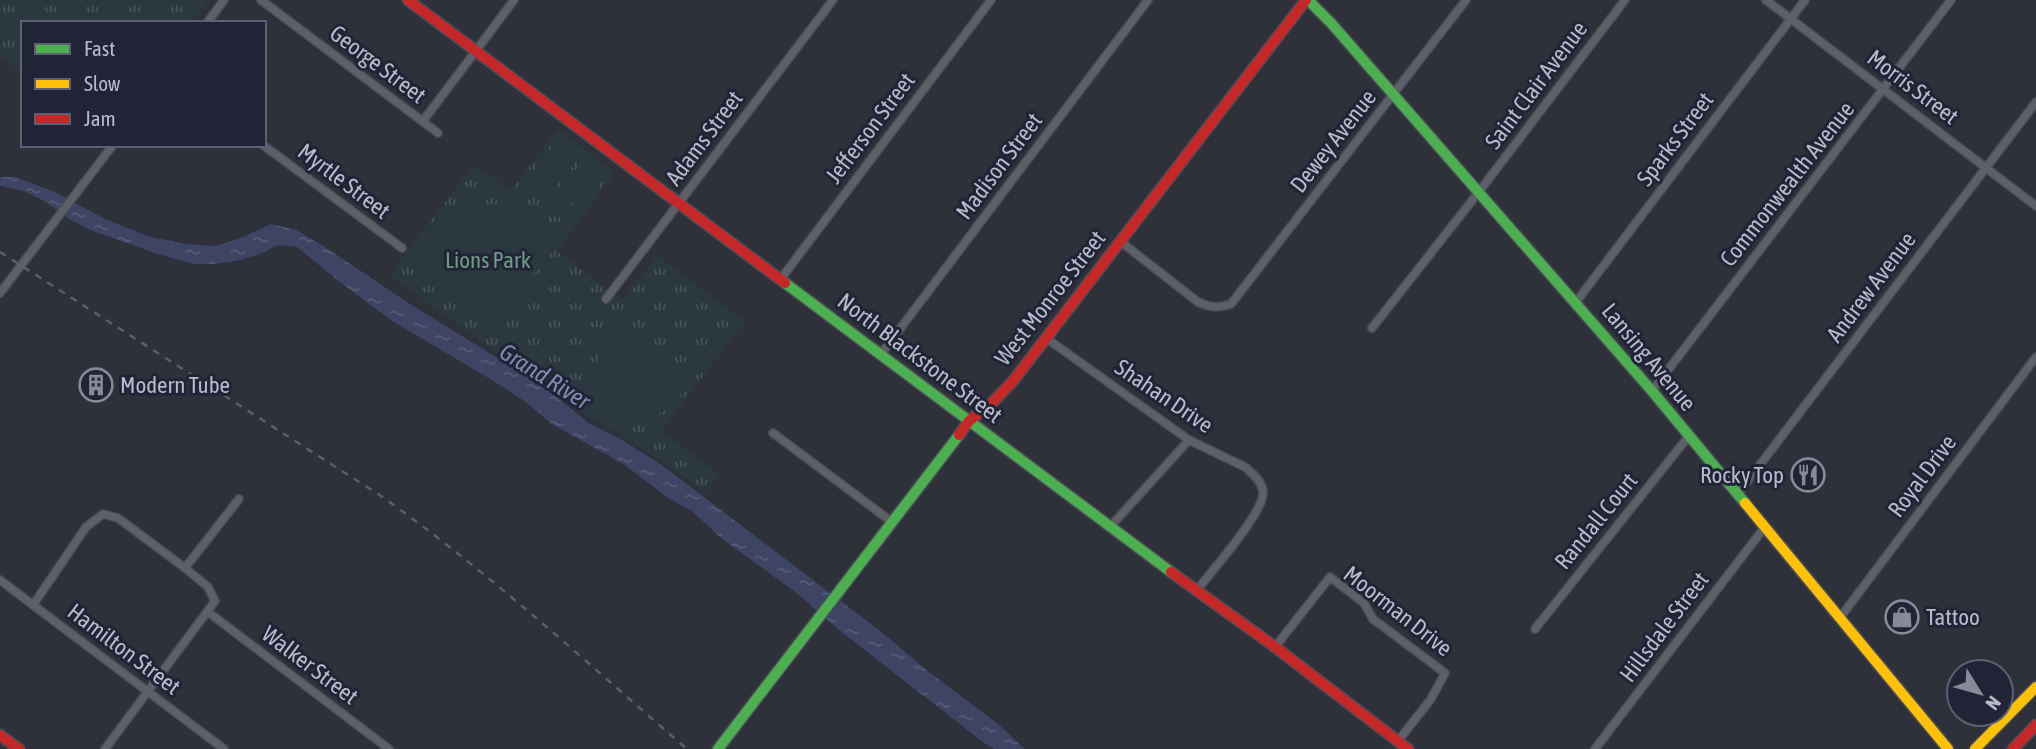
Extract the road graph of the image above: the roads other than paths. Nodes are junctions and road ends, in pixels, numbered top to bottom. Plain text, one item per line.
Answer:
1 (224, 0) edge
2 (261, 0) edge
3 (408, 0) edge
4 (514, 0) edge
5 (833, 0) edge
6 (991, 0) edge
7 (1148, 0) edge
8 (1307, 0) edge
9 (1466, 0) edge
10 (1625, 0) edge
11 (1766, 0) edge
12 (1805, 0) edge
13 (1951, 0) edge
14 (1790, 19) junction
15 (208, 21) edge
16 (476, 51) junction
17 (1884, 90) junction
18 (1394, 94) junction
19 (2036, 102) edge
20 (423, 121) junction
21 (438, 133) dead end
22 (112, 147) edge
23 (266, 147) edge
24 (1986, 168) junction
25 (1478, 193) junction
26 (679, 203) junction
27 (2036, 206) edge
28 (1121, 242) junction
29 (401, 248) dead end
30 (780, 280) junction
31 (0, 293) edge
32 (606, 299) dead end
33 (1576, 302) junction
34 (1373, 328) dead end
35 (1045, 338) junction
36 (881, 354) junction
37 (2036, 357) edge
38 (1652, 391) junction
39 (969, 421) junction
40 (773, 433) dead end
41 (1688, 437) junction
42 (1189, 440) junction
43 (1737, 495) junction
44 (239, 499) dead end
45 (892, 522) junction
46 (1110, 527) junction
47 (1764, 528) junction
48 (186, 568) junction
49 (0, 580) edge
50 (1197, 590) junction
51 (33, 605) junction
52 (208, 612) junction
53 (1839, 619) junction
54 (1535, 629) dead end
55 (1275, 647) junction
56 (2036, 687) edge
57 (148, 691) junction
58 (2036, 725) edge
59 (0, 735) edge
60 (1398, 741) junction
61 (19, 749) edge
62 (105, 749) edge
63 (224, 749) edge
64 (389, 749) edge
65 (718, 749) edge
66 (1408, 749) edge
67 (1595, 749) edge
68 (1948, 749) edge
69 (1975, 749) edge
70 (2013, 749) edge

1 - 15 street
2 - 20 street, George Street
3 - 16 main road, North Blackstone Street
4 - 16 street
5 - 26 street, Adams Street
6 - 30 street, Jefferson Street
7 - 36 street, Madison Street
8 - 18 main road, Lansing Avenue
8 - 28 main road, West Monroe Street
9 - 18 street, Dewey Avenue
10 - 25 street, Saint Clair Avenue
11 - 14 street, Morris Street
12 - 14 street, Sparks Street
13 - 17 street, Commonwealth Avenue
14 - 17 street, Morris Street
14 - 33 street, Sparks Street
16 - 20 street
16 - 26 main road, North Blackstone Street
17 - 24 street, Morris Street
17 - 38 street, Commonwealth Avenue
18 - 25 main road, Lansing Avenue
18 - 28 street, Dewey Avenue
19 - 24 street, Andrew Avenue
20 - 21 street, George Street
22 - 31 street
23 - 29 street, Myrtle Street
24 - 27 street, Morris Street
24 - 43 street, Andrew Avenue
25 - 33 main road, Lansing Avenue
25 - 34 street, Saint Clair Avenue
26 - 30 main road, North Blackstone Street
26 - 32 street, Adams Street
28 - 35 main road, West Monroe Street
30 - 36 main road, North Blackstone Street
33 - 38 main road, Lansing Avenue
35 - 39 main road, West Monroe Street
35 - 42 street, Shahan Drive
36 - 39 main road, North Blackstone Street
37 - 53 street, Royal Drive
38 - 41 main road, Lansing Avenue
39 - 45 main road, West Monroe Street
39 - 46 main road, North Blackstone Street
40 - 45 street
41 - 43 main road, Lansing Avenue
41 - 54 street, Randall Court
42 - 46 street
42 - 50 street, Shahan Drive
43 - 47 main road, Lansing Avenue
44 - 48 street
45 - 65 main road, West Monroe Street
46 - 50 main road, North Blackstone Street
47 - 53 main road, Lansing Avenue
47 - 67 street, Hillsdale Street
48 - 51 street
48 - 52 street
49 - 51 street, Hamilton Street
50 - 55 main road, North Blackstone Street
51 - 57 street, Hamilton Street
52 - 57 street
52 - 64 street, Walker Street
53 - 68 main road, Lansing Avenue
55 - 60 main road, North Blackstone Street
55 - 60 street, Moorman Drive
56 - 69 main road
57 - 62 street
57 - 63 street, Hamilton Street
58 - 70 main road
59 - 61 main road
60 - 66 main road, North Blackstone Street

